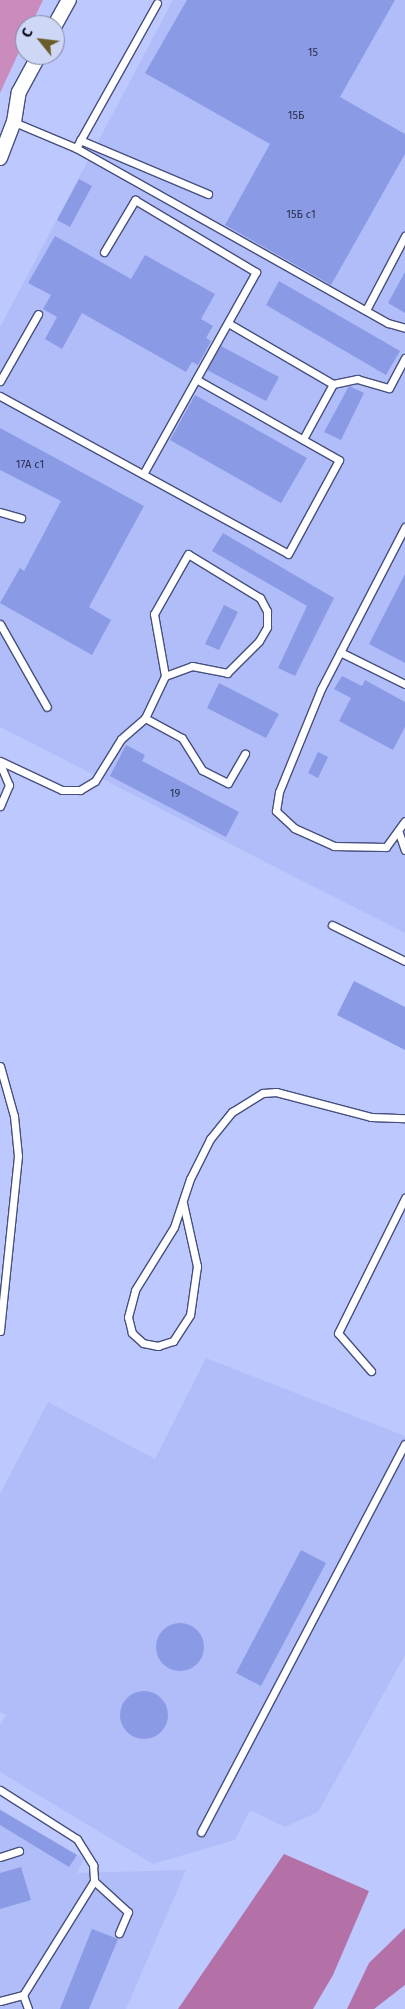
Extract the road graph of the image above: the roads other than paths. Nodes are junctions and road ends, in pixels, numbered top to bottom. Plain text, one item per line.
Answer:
1 (69, 0) edge
2 (156, 3) dead end
3 (61, 15) edge
4 (34, 65) edge
5 (14, 122) junction
6 (80, 140) junction
7 (76, 148) junction
8 (0, 158) edge
9 (208, 194) dead end
10 (405, 236) edge
11 (104, 252) dead end
12 (366, 310) junction
13 (38, 314) dead end
14 (228, 323) junction
15 (405, 328) edge
16 (405, 358) edge
17 (196, 379) junction
18 (0, 381) edge
19 (333, 384) junction
20 (0, 396) edge
21 (303, 439) junction
22 (143, 474) junction
23 (0, 512) edge
24 (21, 518) dead end
25 (405, 527) edge
26 (0, 624) edge
27 (340, 652) junction
28 (165, 676) junction
29 (405, 684) edge
30 (47, 707) dead end
31 (144, 718) junction
32 (245, 753) dead end
33 (0, 762) edge
34 (0, 806) edge
35 (405, 821) edge
36 (399, 833) junction
37 (405, 850) edge
38 (332, 925) dead end
39 (405, 961) edge
40 (0, 1066) edge
41 (405, 1118) edge
42 (405, 1198) edge
43 (183, 1203) junction
44 (0, 1331) edge
45 (371, 1371) dead end
46 (405, 1444) edge
47 (0, 1790) edge
48 (201, 1832) dead end
49 (19, 1851) dead end
50 (0, 1856) edge
51 (94, 1881) junction
52 (119, 1933) dead end
53 (23, 1996) junction
54 (0, 2001) edge
55 (28, 2009) edge

1 - 3 street
2 - 6 lane
4 - 5 street
5 - 7 lane
5 - 8 street
6 - 7 lane
6 - 9 lane
7 - 12 lane
10 - 12 lane
11 - 14 lane
12 - 15 lane
13 - 18 lane
14 - 17 lane
14 - 19 lane
16 - 19 lane
17 - 21 lane
17 - 22 lane
19 - 21 lane
20 - 22 lane
21 - 22 lane
23 - 24 lane
25 - 27 lane
26 - 30 lane
27 - 29 lane
27 - 36 lane
28 - 28 lane
28 - 31 lane
31 - 32 lane
31 - 33 lane
33 - 34 lane
35 - 36 lane
36 - 37 lane
38 - 39 lane
40 - 44 lane
41 - 43 lane
42 - 45 lane
43 - 43 lane
46 - 48 lane
47 - 51 lane
49 - 50 lane
51 - 52 lane
51 - 53 lane
53 - 54 lane
53 - 55 lane

